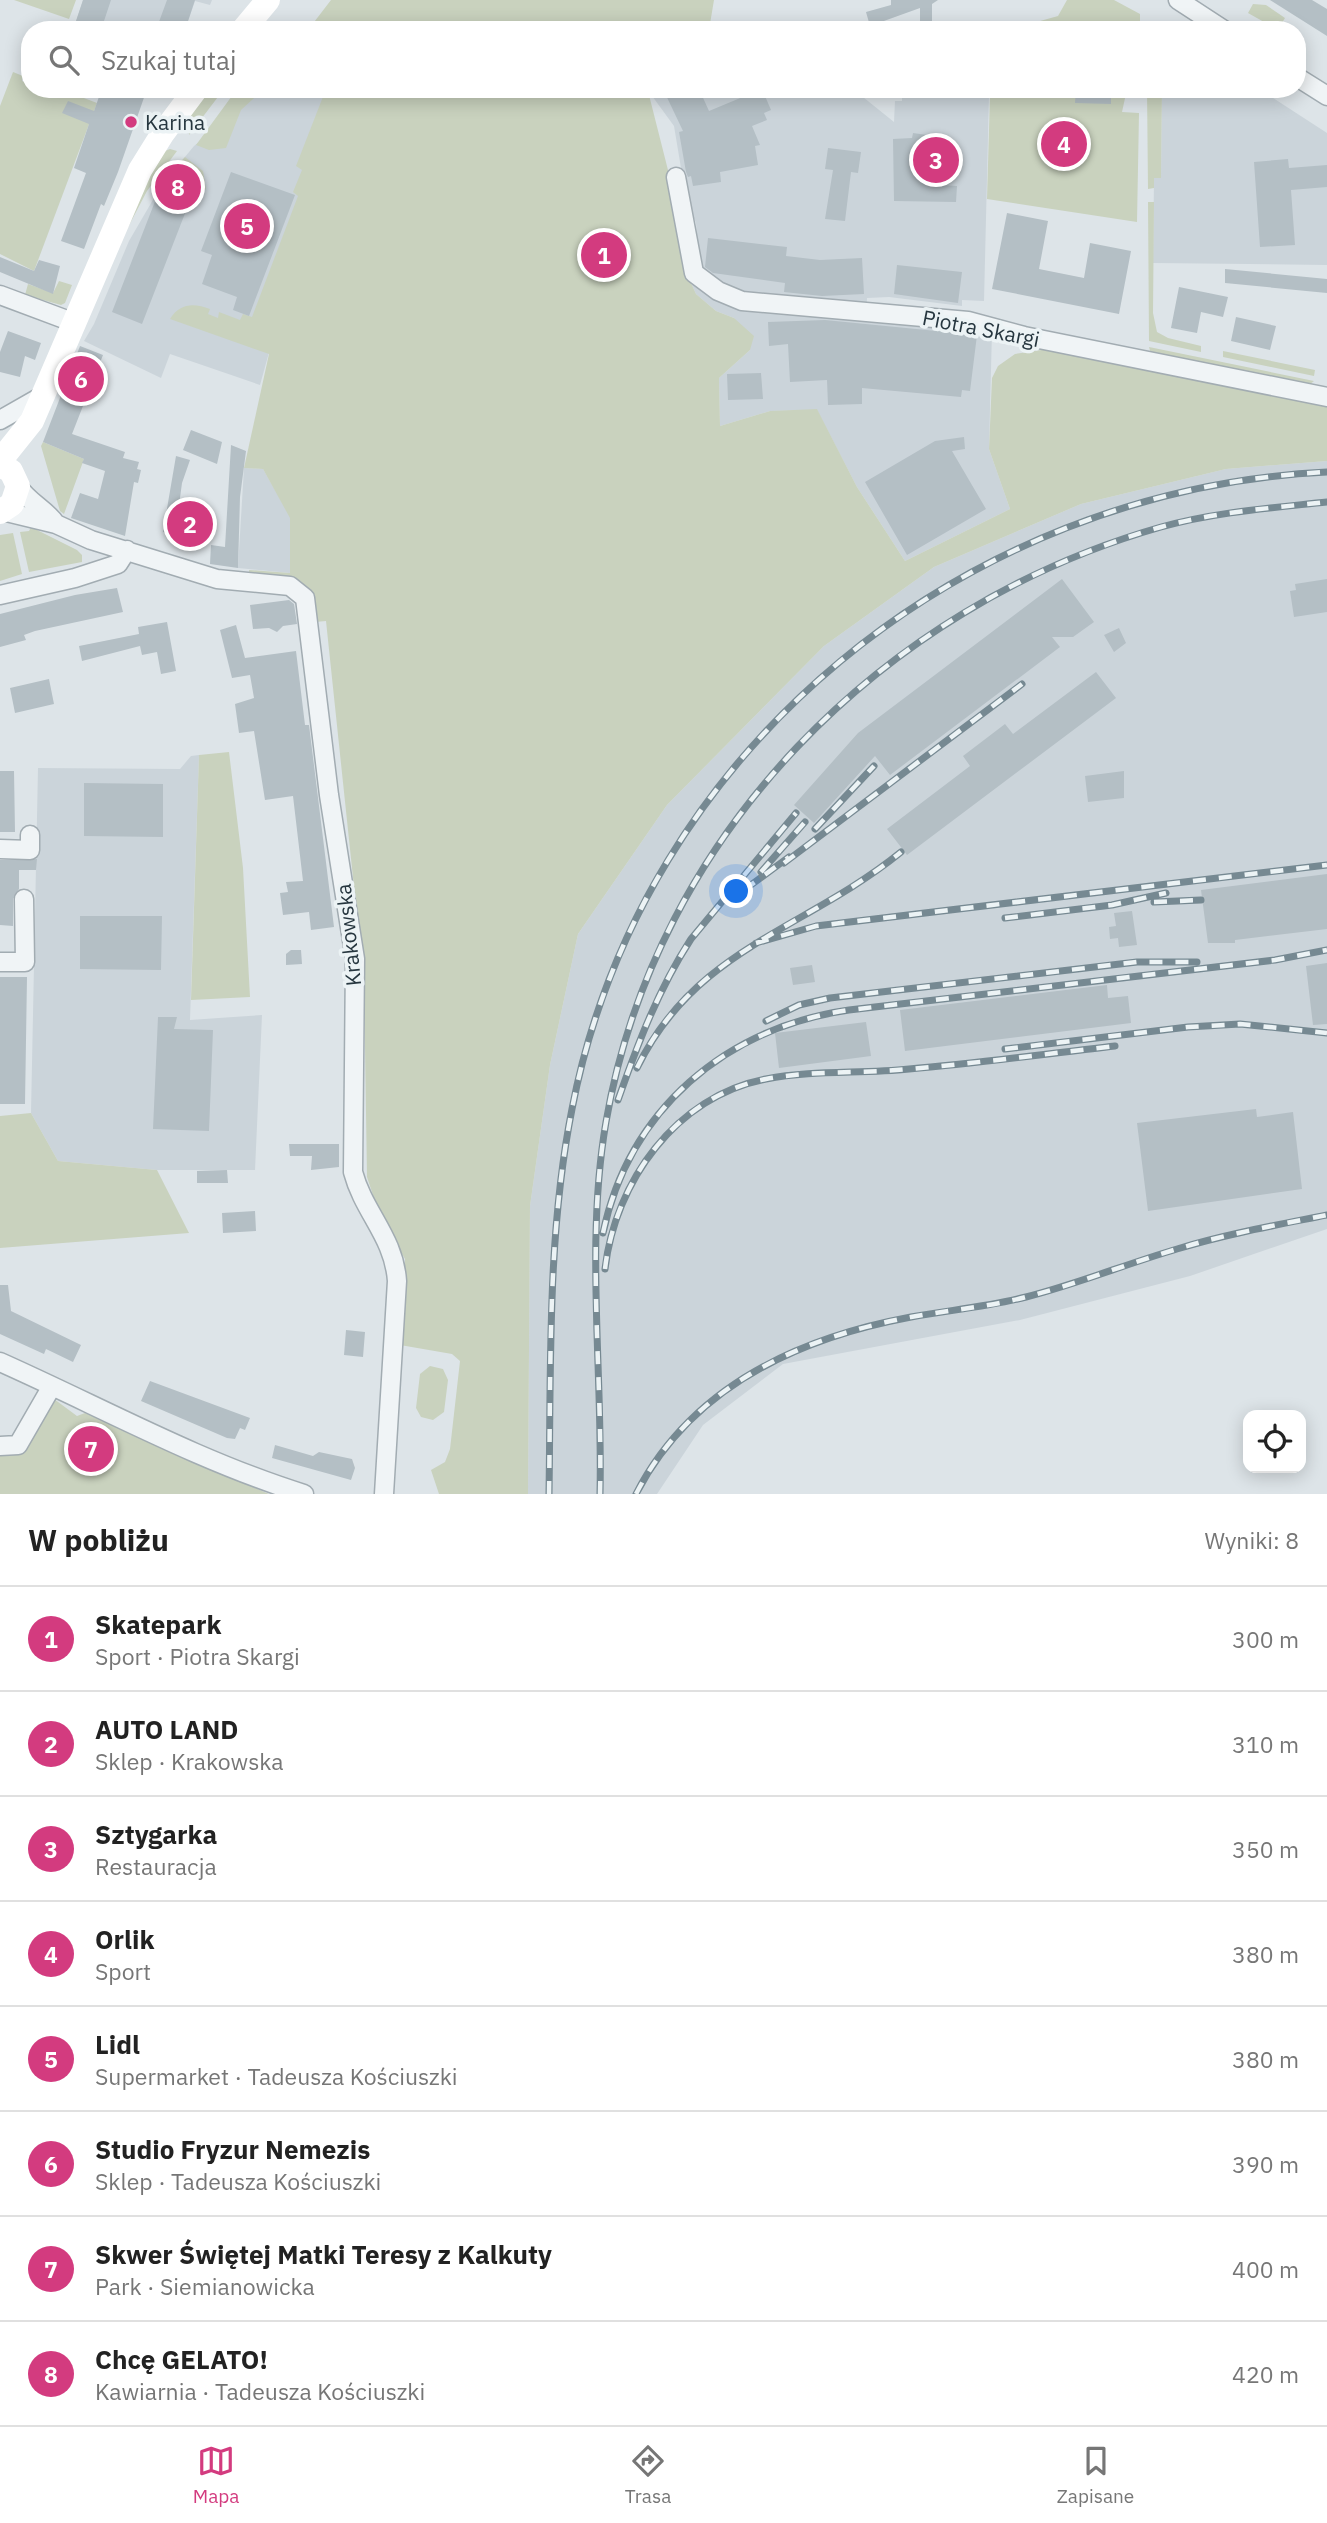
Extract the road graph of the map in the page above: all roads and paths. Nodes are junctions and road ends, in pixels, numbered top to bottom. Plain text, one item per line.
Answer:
1 (268, 0) edge
2 (1178, 0) edge
3 (250, 21) edge
4 (1210, 21) edge
5 (1306, 83) edge
6 (1327, 96) edge
7 (189, 98) edge
8 (676, 177) dead end
9 (0, 295) edge
10 (75, 323) junction
11 (44, 395) junction
12 (1327, 397) edge
13 (0, 420) edge
14 (8, 473) edge
15 (1, 511) edge
16 (57, 524) junction
17 (127, 550) junction
18 (0, 595) edge
19 (30, 835) dead end
20 (0, 849) edge
21 (24, 899) dead end
22 (0, 962) edge
23 (0, 1362) edge
24 (52, 1386) junction
25 (0, 1446) edge
26 (300, 1493) edge
27 (384, 1494) edge

1 - 3 street
2 - 4 street
5 - 6 street
7 - 10 street
8 - 12 street, Piotra Skargi
9 - 10 street
10 - 11 street
11 - 13 street
11 - 14 street
14 - 15 street
14 - 16 street, Krakowska
15 - 16 street, Krakowska
16 - 17 street, Krakowska
17 - 18 street
17 - 27 street, Krakowska
19 - 20 street
21 - 22 street
23 - 24 street
24 - 25 street
24 - 26 street

